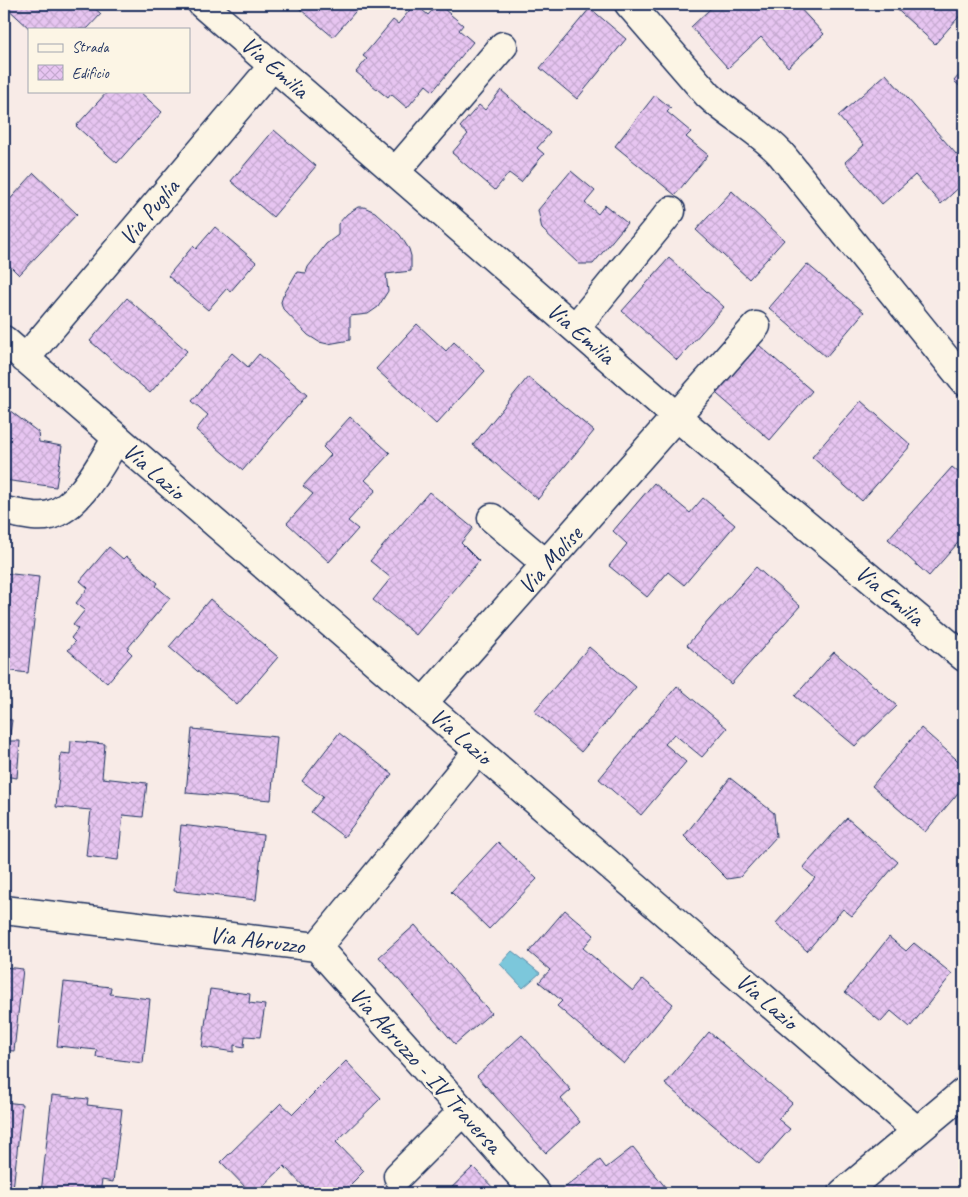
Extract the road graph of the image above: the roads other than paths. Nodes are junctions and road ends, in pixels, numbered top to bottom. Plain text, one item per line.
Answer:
1 (202, 4) edge
2 (629, 4) edge
3 (503, 46) dead end
4 (273, 66) junction
5 (395, 172) junction
6 (671, 211) dead end
7 (756, 326) dead end
8 (575, 328) junction
9 (4, 340) edge
10 (25, 359) junction
11 (964, 381) edge
12 (676, 417) junction
13 (117, 438) junction
14 (4, 511) edge
15 (492, 518) dead end
16 (546, 564) junction
17 (964, 657) edge
18 (422, 703) junction
19 (478, 750) junction
20 (4, 910) edge
21 (317, 947) junction
22 (964, 1092) edge
23 (463, 1111) junction
24 (918, 1131) junction
25 (398, 1176) dead end
26 (536, 1193) edge
27 (843, 1193) edge

1 - 4 street, Via Emilia
2 - 11 street
3 - 5 street
4 - 5 street, Via Emilia
4 - 10 street, Via Puglia
5 - 8 street, Via Emilia
6 - 8 street
7 - 12 street, Via Molise
8 - 12 street, Via Emilia
9 - 10 street, Via Lazio
10 - 13 street, Via Lazio
12 - 16 street, Via Molise
12 - 17 street, Via Emilia
13 - 14 street
13 - 18 street, Via Lazio
15 - 16 street
16 - 18 street, Via Molise
18 - 19 street, Via Lazio
19 - 21 street, Via Abruzzo
19 - 24 street, Via Lazio
20 - 21 street, Via Abruzzo
21 - 23 street, Via Abruzzo - IV Traversa
22 - 24 street
23 - 25 street
23 - 26 street, Via Abruzzo - IV Traversa
24 - 27 street

